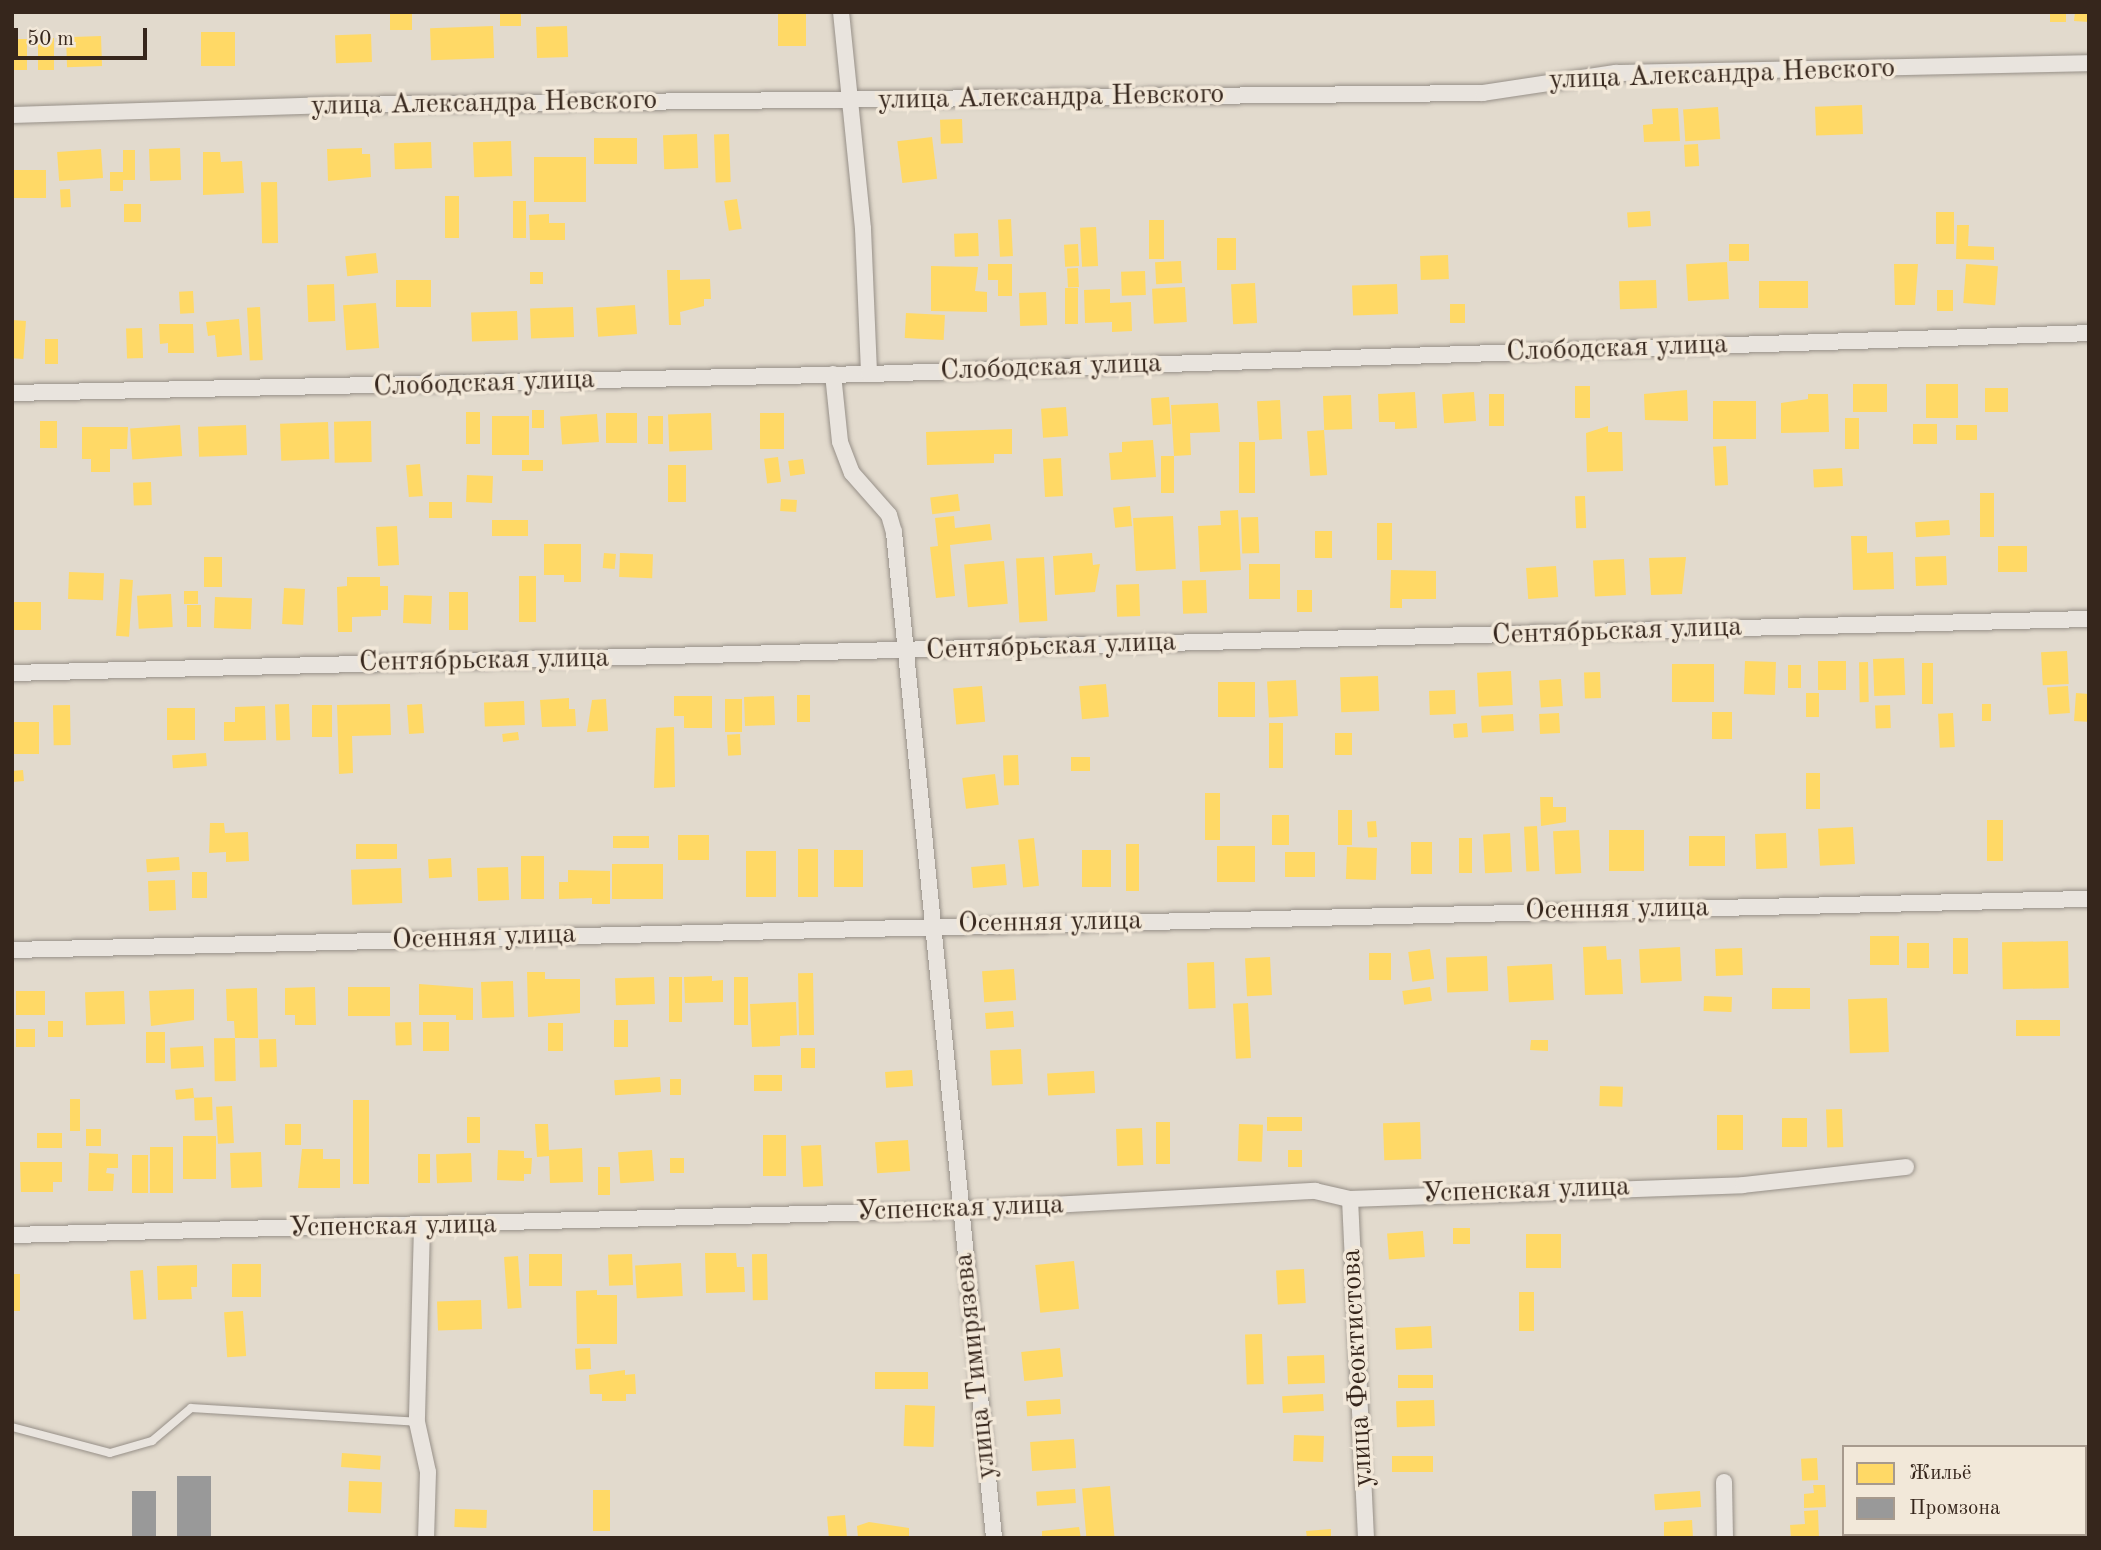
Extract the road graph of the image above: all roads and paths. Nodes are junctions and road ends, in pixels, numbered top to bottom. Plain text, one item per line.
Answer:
1 (841, 12) edge
2 (2089, 63) edge
3 (850, 100) junction
4 (12, 114) edge
5 (2089, 333) edge
6 (833, 374) junction
7 (869, 374) junction
8 (12, 393) edge
9 (2089, 619) edge
10 (903, 651) junction
11 (12, 673) edge
12 (2089, 899) edge
13 (930, 926) junction
14 (12, 950) edge
15 (1906, 1167) dead end
16 (1350, 1199) junction
17 (959, 1210) junction
18 (422, 1226) junction
19 (12, 1235) edge
20 (417, 1422) junction
21 (12, 1427) edge
22 (1724, 1482) dead end
23 (426, 1538) edge
24 (995, 1538) edge
25 (1366, 1538) edge
26 (1725, 1538) edge

1 - 3 street
2 - 3 street, улица Александра Невского
3 - 4 street, улица Александра Невского
3 - 7 street
5 - 7 street, Слободская улица
6 - 7 street, Слободская улица
6 - 8 street, Слободская улица
6 - 10 street, улица Тимирязева
9 - 10 street, Сентябрьская улица
10 - 11 street, Сентябрьская улица
10 - 13 street, улица Тимирязева
12 - 13 street, Осенняя улица
13 - 14 street, Осенняя улица
13 - 17 street, улица Тимирязева
15 - 16 street, Успенская улица
16 - 17 street, Успенская улица
16 - 25 street, улица Феоктистова
17 - 18 street, Успенская улица
17 - 24 street, улица Тимирязева
18 - 19 street, Успенская улица
18 - 20 street
20 - 21 lane
20 - 23 street
22 - 26 street

